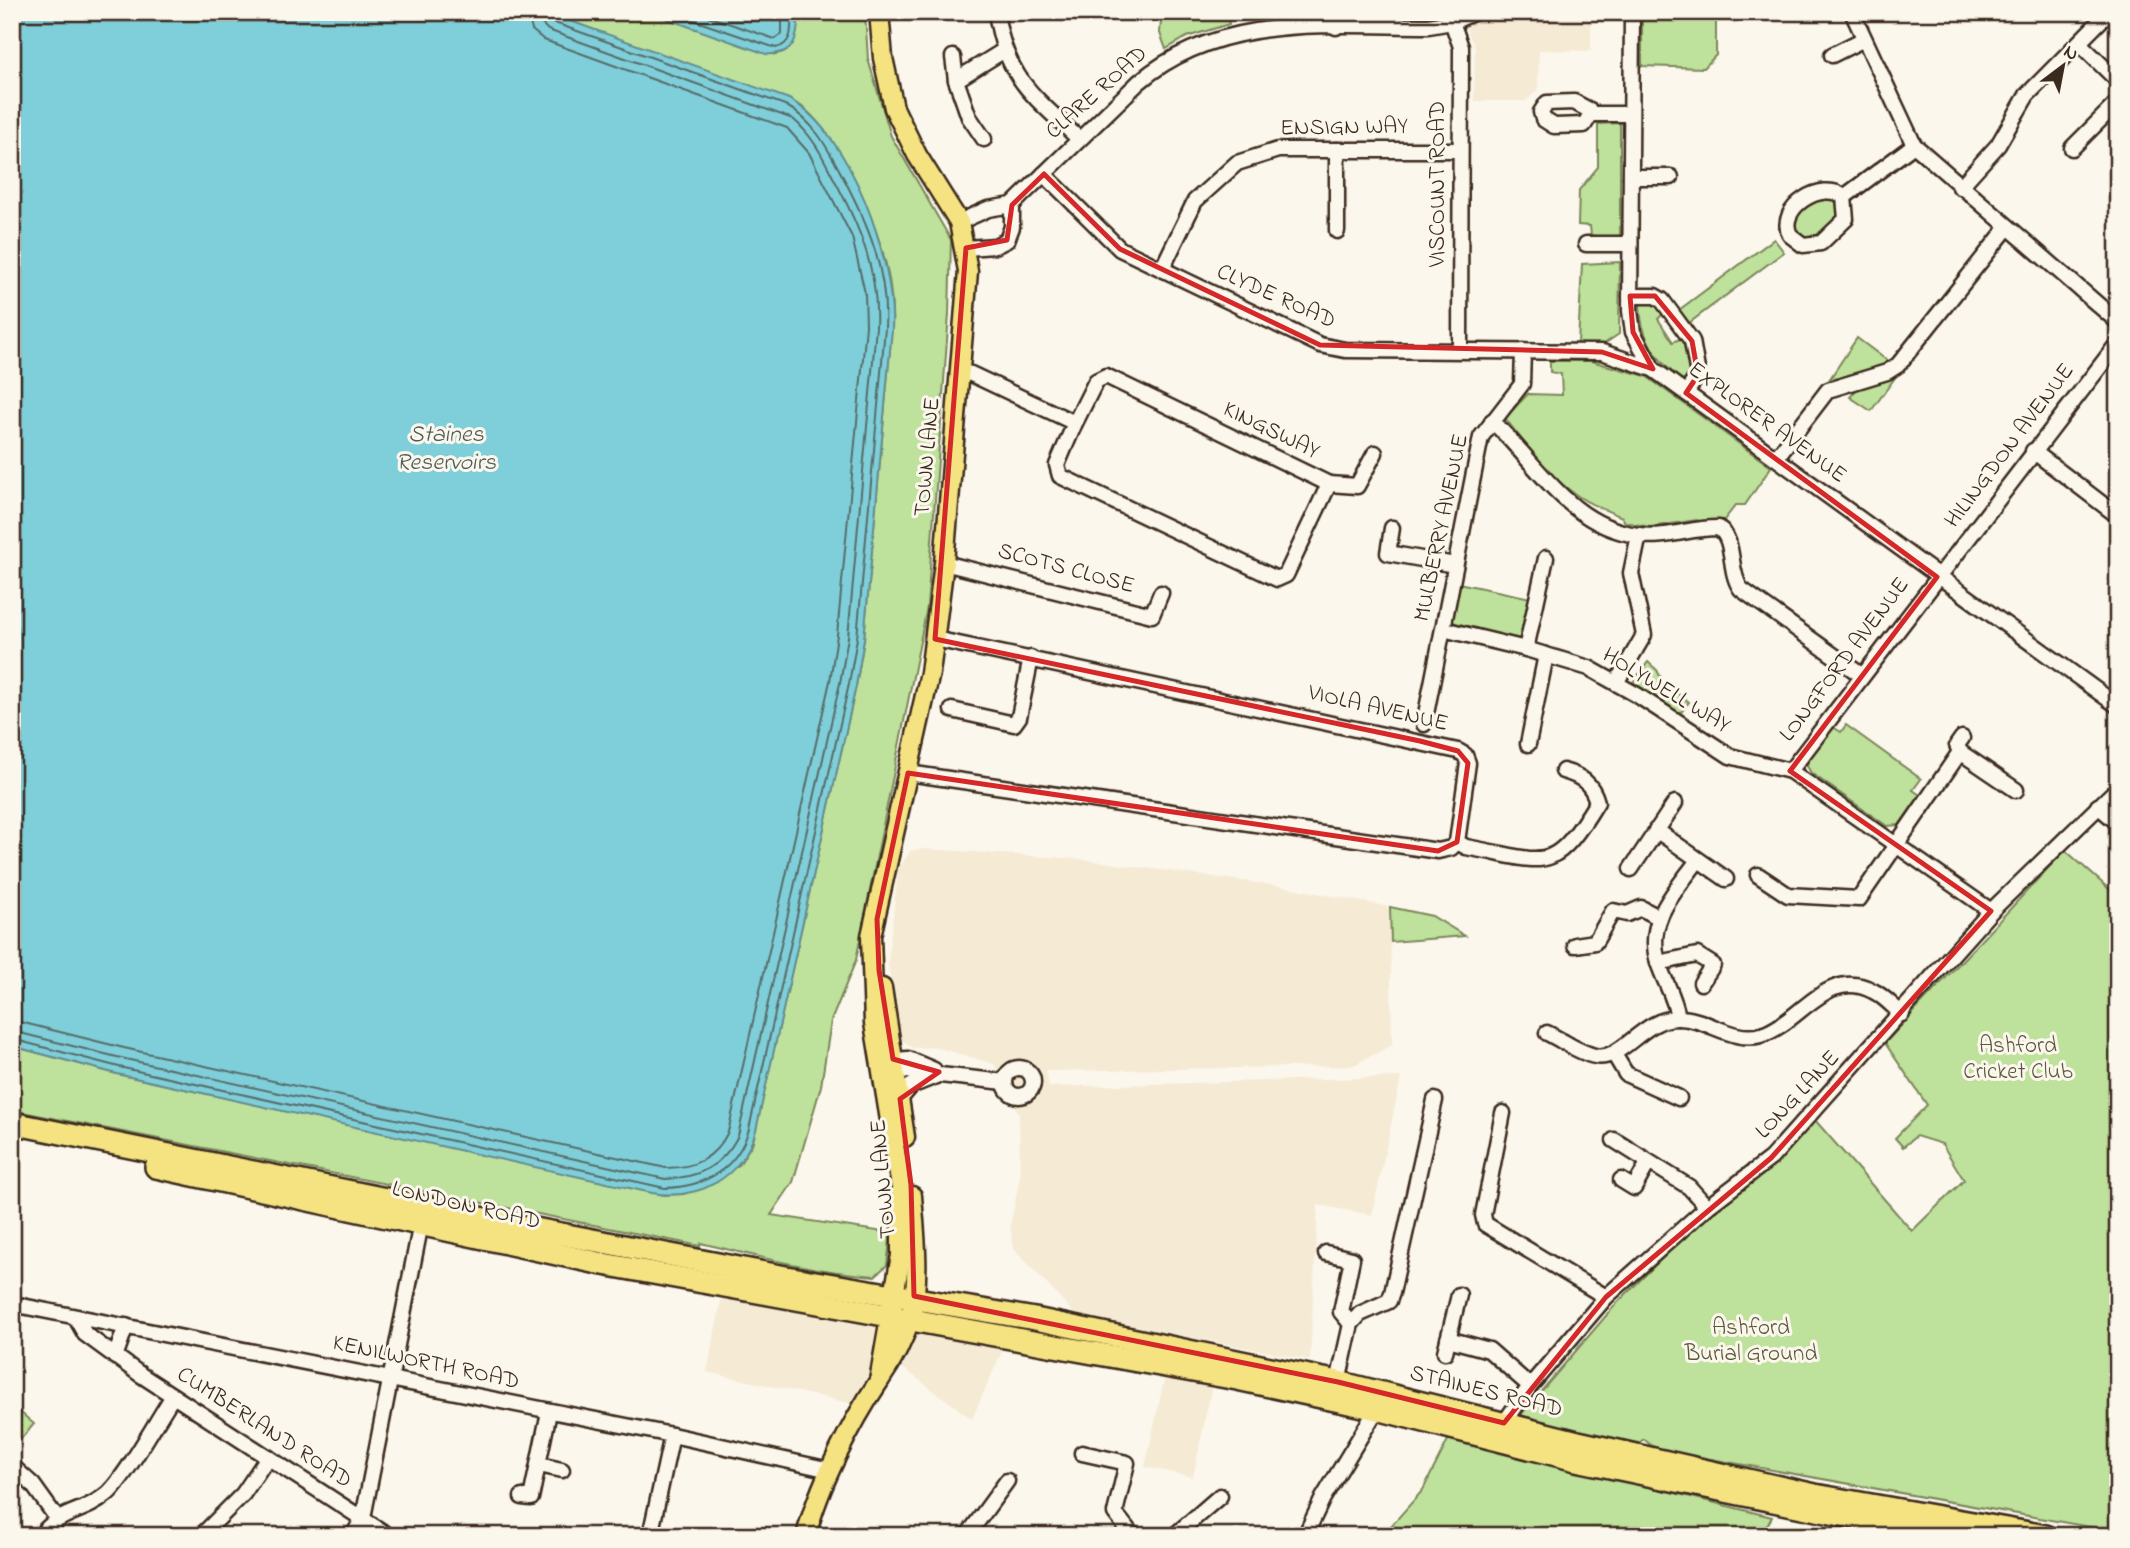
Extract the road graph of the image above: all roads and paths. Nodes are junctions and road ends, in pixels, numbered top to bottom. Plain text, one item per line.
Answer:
1 (879, 12) edge
2 (1475, 12) edge
3 (1632, 12) edge
4 (1852, 12) edge
5 (2109, 12) edge
6 (997, 13) edge
7 (1336, 20) edge
8 (1452, 22) junction
9 (1864, 39) junction
10 (2080, 44) junction
11 (1003, 51) junction
12 (1832, 55) dead end
13 (953, 57) dead end
14 (956, 80) junction
15 (2118, 81) edge
16 (2118, 102) edge
17 (1591, 114) dead end
18 (1631, 114) junction
19 (984, 139) dead end
20 (1079, 139) junction
21 (1914, 145) junction
22 (2072, 148) dead end
23 (1337, 150) junction
24 (1460, 150) junction
25 (1044, 174) junction
26 (1631, 177) junction
27 (1671, 177) dead end
28 (1960, 187) junction
29 (1844, 197) junction
30 (1012, 205) junction
31 (959, 222) junction
32 (2007, 228) junction
33 (1337, 231) dead end
34 (1586, 243) dead end
35 (1630, 244) junction
36 (966, 248) junction
37 (1161, 269) junction
38 (1630, 296) junction
39 (2118, 322) edge
40 (1633, 332) junction
41 (2118, 343) edge
42 (1460, 348) junction
43 (1524, 351) junction
44 (1613, 354) junction
45 (1653, 369) junction
46 (960, 372) junction
47 (1686, 393) junction
48 (1492, 421) junction
49 (1074, 423) junction
50 (2033, 451) junction
51 (1375, 453) dead end
52 (1776, 458) junction
53 (1329, 484) junction
54 (2118, 516) edge
55 (1392, 528) dead end
56 (1639, 535) junction
57 (1546, 558) dead end
58 (944, 563) junction
59 (1455, 565) junction
60 (1937, 577) junction
61 (1161, 593) dead end
62 (1443, 629) junction
63 (935, 639) junction
64 (1526, 649) junction
65 (1546, 654) junction
66 (1031, 659) junction
67 (1861, 675) junction
68 (1616, 683) junction
69 (2118, 706) edge
70 (952, 710) dead end
71 (1424, 724) dead end
72 (1528, 744) dead end
73 (1563, 771) dead end
74 (1790, 771) junction
75 (908, 773) junction
76 (2118, 788) edge
77 (2016, 790) dead end
78 (1675, 803) dead end
79 (2098, 806) junction
80 (2118, 823) edge
81 (1656, 830) junction
82 (1457, 842) junction
83 (1895, 843) junction
84 (1698, 860) junction
85 (1630, 869) dead end
86 (1758, 875) dead end
87 (1726, 879) dead end
88 (1991, 911) junction
89 (1658, 917) junction
90 (1575, 945) dead end
91 (1658, 963) junction
92 (1713, 965) junction
93 (1727, 974) dead end
94 (1701, 983) dead end
95 (1902, 1014) junction
96 (1678, 1017) junction
97 (1547, 1033) dead end
98 (1614, 1054) junction
99 (890, 1063) junction
100 (944, 1073) junction
101 (1005, 1082) dead end
102 (1679, 1098) dead end
103 (900, 1099) junction
104 (1435, 1100) dead end
105 (1503, 1113) dead end
106 (12, 1123) edge
107 (12, 1137) edge
108 (1614, 1140) dead end
109 (1648, 1163) junction
110 (1621, 1180) dead end
111 (1707, 1207) junction
112 (421, 1223) junction
113 (1326, 1253) dead end
114 (904, 1295) junction
115 (1459, 1295) dead end
116 (1606, 1297) junction
117 (12, 1304) edge
118 (900, 1316) junction
119 (76, 1318) junction
120 (1351, 1324) junction
121 (127, 1326) junction
122 (115, 1357) junction
123 (390, 1379) junction
124 (1338, 1382) junction
125 (1530, 1386) junction
126 (173, 1395) junction
127 (1377, 1409) junction
128 (549, 1412) junction
129 (1504, 1423) junction
130 (672, 1435) junction
131 (1082, 1453) dead end
132 (268, 1457) junction
133 (539, 1465) junction
134 (12, 1466) edge
135 (562, 1470) dead end
136 (830, 1470) junction
137 (1007, 1481) dead end
138 (1220, 1496) dead end
139 (523, 1497) dead end
140 (56, 1517) junction
141 (363, 1518) junction
142 (40, 1536) edge
143 (201, 1536) edge
144 (353, 1536) edge
145 (389, 1536) edge
146 (650, 1536) edge
147 (806, 1536) edge
148 (967, 1536) edge
149 (1133, 1536) edge
150 (1174, 1536) edge
151 (1305, 1536) edge
152 (1942, 1536) edge
153 (2046, 1536) edge

1 - 31 main road, TOWN LANE
2 - 8 street, CLARE ROAD
3 - 18 street
4 - 9 street
5 - 10 street
6 - 11 street
7 - 8 street, CLARE ROAD
7 - 20 street, CLARE ROAD
8 - 24 street, VISCOUNT ROAD
9 - 12 street
9 - 21 street
10 - 15 street
10 - 28 street
11 - 14 street
11 - 20 street
13 - 14 street
14 - 19 street
16 - 22 street
17 - 18 street
18 - 26 street
20 - 25 street, CLARE ROAD
21 - 28 street
21 - 29 street
23 - 24 street, ENSIGN WAY
23 - 33 street
23 - 37 street, ENSIGN WAY
24 - 42 street, VISCOUNT ROAD
25 - 30 street, CLARE ROAD
25 - 37 street, CLYDE ROAD
26 - 27 street
26 - 35 street
28 - 32 street
29 - 29 street
30 - 31 street
30 - 36 street
31 - 36 main road, TOWN LANE
32 - 39 street
32 - 52 street
34 - 35 street
35 - 38 street
36 - 46 main road, TOWN LANE
37 - 42 street, CLYDE ROAD
38 - 40 street
38 - 47 street
40 - 44 street
40 - 45 street
41 - 50 street, HILINGDON AVENUE
42 - 43 street, CLYDE ROAD
43 - 44 street, CLYDE ROAD
43 - 48 street, MULBERRY AVENUE
44 - 45 street, CLYDE ROAD
45 - 47 street, EXPLORER AVENUE
46 - 49 street
46 - 58 main road, TOWN LANE
47 - 52 street, EXPLORER AVENUE
48 - 56 street
48 - 59 street, MULBERRY AVENUE
49 - 53 street, KINGSWAY
49 - 53 street, KINGSWAY
50 - 54 street
50 - 60 street, HILINGDON AVENUE
51 - 53 street
52 - 60 street, EXPLORER AVENUE
55 - 59 street
56 - 67 street
56 - 68 street
57 - 64 street
58 - 61 street, SCOTS CLOSE
58 - 63 main road, TOWN LANE
59 - 62 street, MULBERRY AVENUE
60 - 67 street, LONGFORD AVENUE
60 - 69 street, EXPLORER AVENUE
62 - 64 street, HOLYWELL WAY
62 - 71 street, MULBERRY AVENUE
63 - 66 street, VIOLA AVENUE
63 - 75 main road, TOWN LANE
64 - 65 street, HOLYWELL WAY
65 - 68 street, HOLYWELL WAY
65 - 72 street
66 - 70 street
66 - 82 street, VIOLA AVENUE
67 - 74 street, LONGFORD AVENUE
68 - 74 street, HOLYWELL WAY
73 - 82 street
74 - 83 street, HOLYWELL WAY
75 - 82 street
75 - 99 main road, TOWN LANE
76 - 79 street, LONG LANE
77 - 83 street
78 - 81 street
79 - 80 street
79 - 88 street, LONG LANE
81 - 84 street
81 - 85 street
83 - 86 street
83 - 88 street, HOLYWELL WAY
84 - 87 street
84 - 89 street
88 - 95 street, LONG LANE
89 - 90 street
89 - 91 street
91 - 92 street
91 - 96 street
92 - 93 street
92 - 94 street
95 - 96 street
95 - 111 street, LONG LANE
96 - 98 street
97 - 98 street
98 - 102 street
99 - 100 street
99 - 103 main road, TOWN LANE
99 - 114 main road, TOWN LANE
100 - 101 street
100 - 103 street
103 - 114 main road, TOWN LANE
104 - 120 street
105 - 116 street
106 - 114 highway, STAINES ROAD
107 - 112 highway, LONDON ROAD
108 - 109 street
109 - 110 street
109 - 111 street
111 - 116 street, LONG LANE
112 - 118 highway, LONDON ROAD
112 - 123 street
113 - 120 street
114 - 118 main road
114 - 124 highway, STAINES ROAD
115 - 125 street
116 - 125 street, LONG LANE
117 - 119 street, KENILWORTH ROAD
118 - 127 highway, STAINES ROAD
118 - 136 main road
119 - 121 street, KENILWORTH ROAD
119 - 122 street, CUMBERLAND ROAD
120 - 124 street
121 - 122 street
121 - 123 street, KENILWORTH ROAD
122 - 126 street, CUMBERLAND ROAD
123 - 128 street, KENILWORTH ROAD
123 - 141 street
124 - 129 highway, STAINES ROAD
125 - 129 street, LONG LANE
126 - 132 street, CUMBERLAND ROAD
126 - 140 street
127 - 151 street
127 - 152 highway, STAINES ROAD
128 - 130 street, KENILWORTH ROAD
128 - 133 street
129 - 153 highway, STAINES ROAD
130 - 136 street, KENILWORTH ROAD
130 - 146 street
131 - 149 street
132 - 141 street, CUMBERLAND ROAD
132 - 143 street
133 - 135 street
133 - 139 street
134 - 140 street
136 - 147 main road
137 - 148 street
138 - 150 street
140 - 142 street
141 - 144 street
141 - 145 street, CUMBERLAND ROAD

